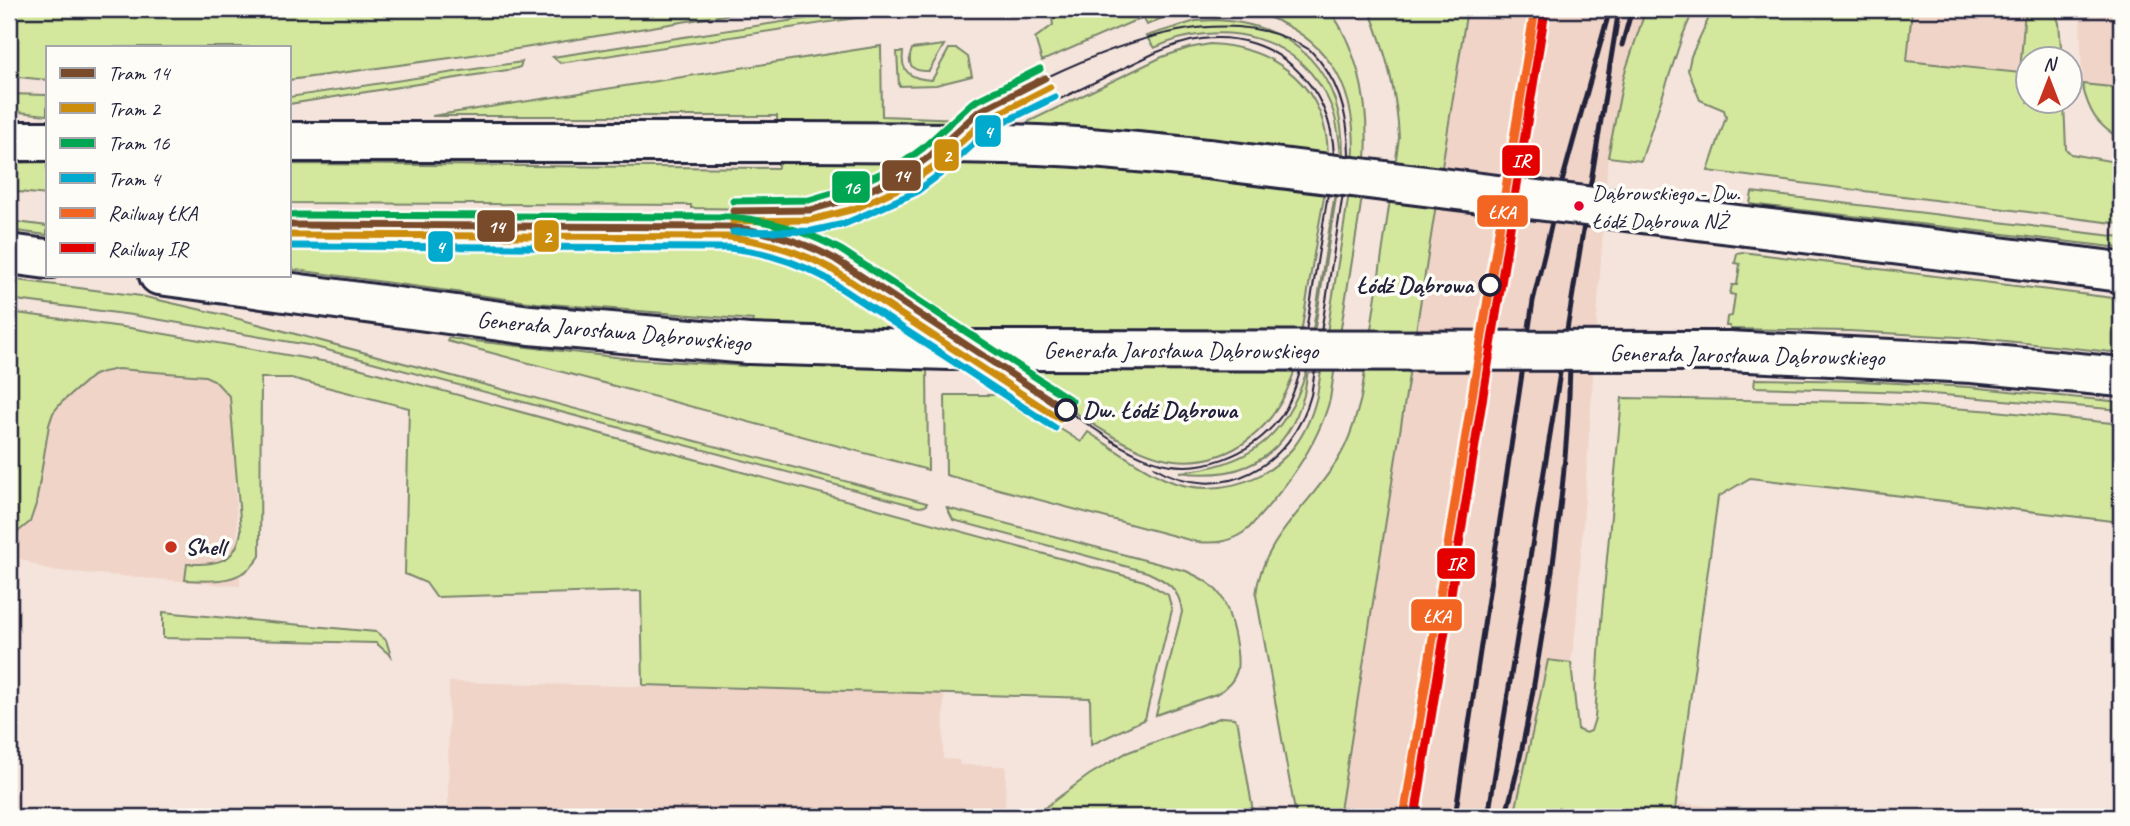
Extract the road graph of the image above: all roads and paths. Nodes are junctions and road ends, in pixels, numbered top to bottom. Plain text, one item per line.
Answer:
1 (9, 141) edge
2 (46, 141) edge
3 (290, 142) edge
4 (9, 254) edge
5 (46, 259) edge
6 (2121, 272) edge
7 (166, 276) edge
8 (2121, 377) edge

1 - 2 main road
3 - 6 main road, bridge
4 - 5 main road
7 - 8 main road, Generała Jarosława Dąbrowskiego, bridge

